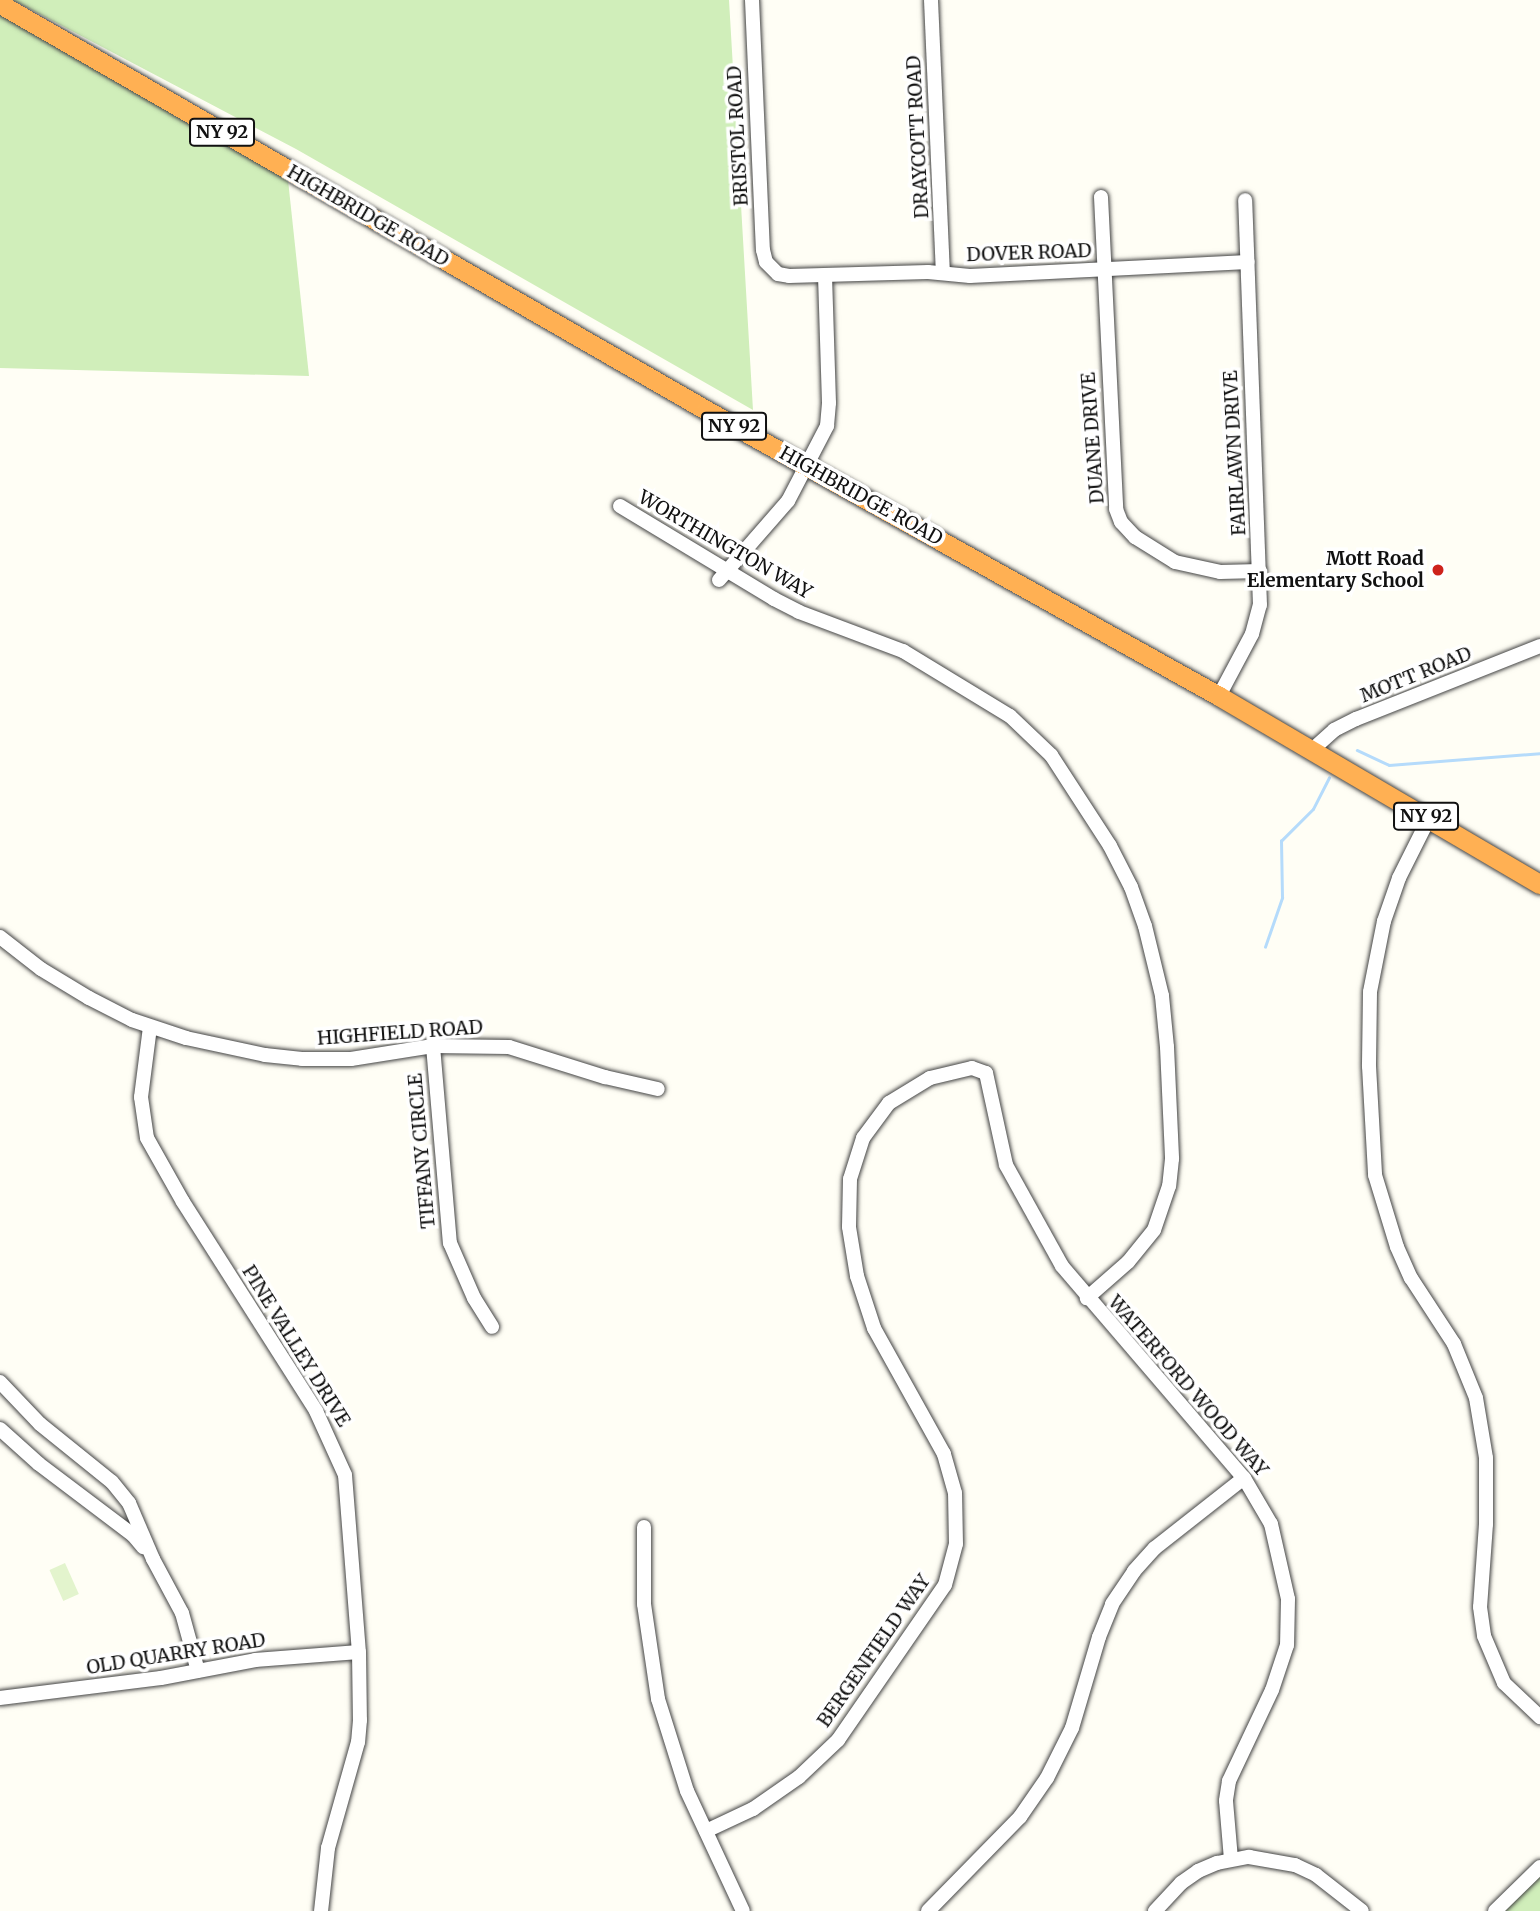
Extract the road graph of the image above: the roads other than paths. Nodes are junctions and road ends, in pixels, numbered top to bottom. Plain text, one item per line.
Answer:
1 (751, 0) edge
2 (931, 0) edge
3 (0, 4) edge
4 (1101, 197) dead end
5 (1245, 200) dead end
6 (1248, 262) junction
7 (771, 269) joint
8 (1104, 270) junction
9 (943, 272) junction
10 (824, 276) junction
11 (807, 466) junction
12 (620, 506) dead end
13 (1260, 571) junction
14 (723, 575) junction
15 (1540, 646) edge
16 (1219, 696) junction
17 (1312, 750) junction
18 (1429, 818) junction
19 (1540, 884) edge
20 (0, 937) edge
21 (150, 1027) junction
22 (433, 1046) junction
23 (986, 1073) joint
24 (658, 1089) dead end
25 (1087, 1298) junction
26 (492, 1327) dead end
27 (0, 1382) edge
28 (0, 1429) edge
29 (1244, 1478) junction
30 (644, 1527) dead end
31 (153, 1559) junction
32 (359, 1652) junction
33 (198, 1671) junction
34 (0, 1698) edge
35 (1540, 1717) edge
36 (706, 1831) junction
37 (1231, 1859) junction
38 (1540, 1867) edge
39 (321, 1911) edge
40 (743, 1911) edge
41 (928, 1911) edge
42 (1155, 1911) edge
43 (1362, 1911) edge
44 (1495, 1911) edge

1 - 7 street, BRISTOL ROAD
2 - 9 street, DRAYCOTT ROAD
3 - 11 highway, HIGHBRIDGE ROAD / NY 92
4 - 8 street, DUANE DRIVE
5 - 6 street, FAIRLAWN DRIVE
6 - 8 street, DOVER ROAD
6 - 13 street, FAIRLAWN DRIVE
7 - 10 street, DOVER ROAD
8 - 9 street, DOVER ROAD
8 - 13 street, DUANE DRIVE
9 - 10 street, DOVER ROAD
10 - 11 street
11 - 14 street
11 - 16 highway, HIGHBRIDGE ROAD / NY 92
12 - 14 street, WORTHINGTON WAY
13 - 16 street, FAIRLAWN DRIVE
14 - 25 street, WORTHINGTON WAY
15 - 17 street, MOTT ROAD
16 - 17 highway, HIGHBRIDGE ROAD / NY 92
17 - 18 highway, HIGHBRIDGE ROAD / NY 92
18 - 19 highway, HIGHBRIDGE ROAD / NY 92
18 - 35 street
20 - 21 street, HIGHFIELD ROAD
21 - 22 street, HIGHFIELD ROAD
21 - 32 street, PINE VALLEY DRIVE
22 - 24 street, HIGHFIELD ROAD
22 - 26 street, TIFFANY CIRCLE
23 - 25 street, WATERFORD WOOD WAY
23 - 36 street, BERGENFIELD WAY
25 - 29 street, WATERFORD WOOD WAY
27 - 31 street
28 - 31 street
29 - 37 street, WATERFORD WOOD WAY
29 - 41 street
30 - 36 street
31 - 33 street
32 - 33 street, OLD QUARRY ROAD
32 - 39 street, PINE VALLEY DRIVE
33 - 34 street, OLD QUARRY ROAD
36 - 40 street
37 - 42 street
37 - 43 street
38 - 44 street

